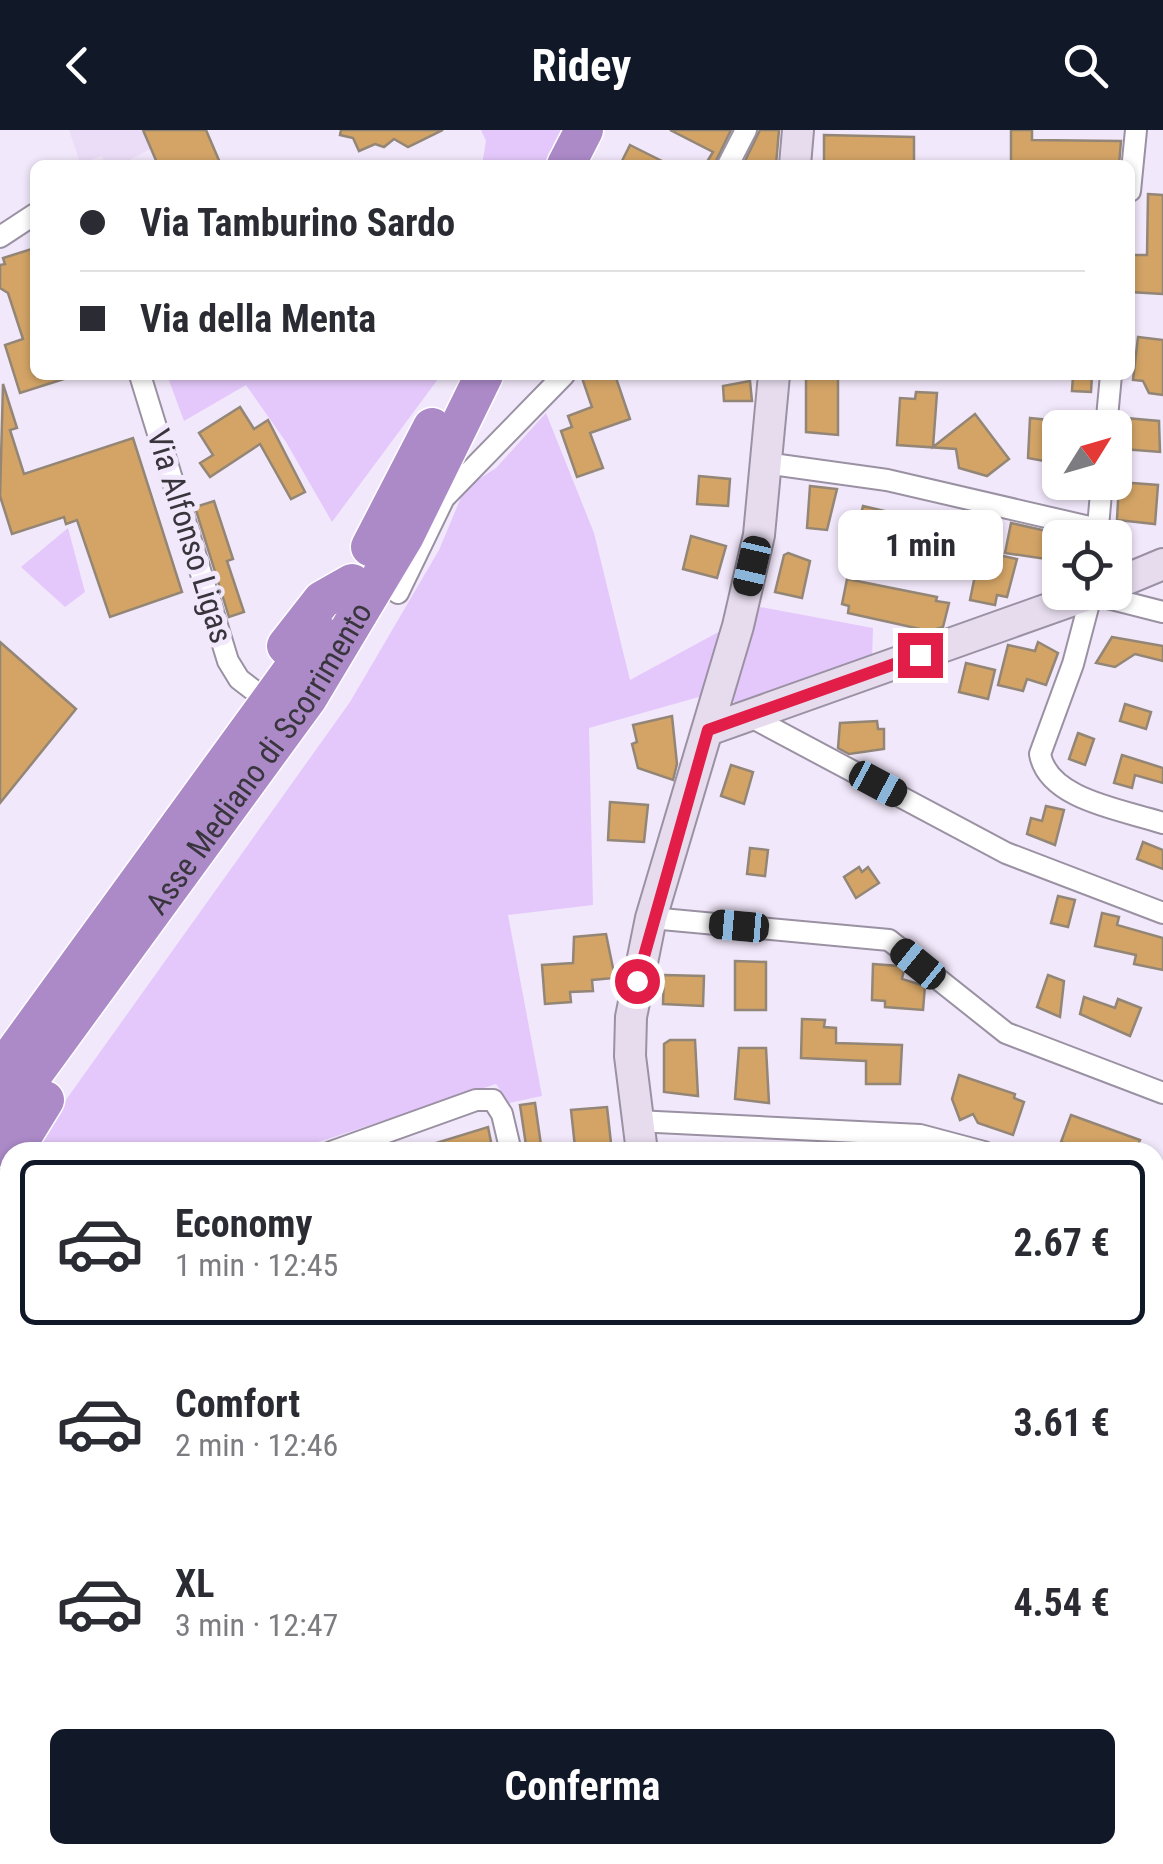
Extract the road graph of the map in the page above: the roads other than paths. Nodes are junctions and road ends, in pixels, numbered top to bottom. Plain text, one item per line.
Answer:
1 (584, 130) edge
2 (609, 130) edge
3 (746, 130) edge
4 (798, 130) edge
5 (1136, 130) edge
6 (569, 160) edge
7 (594, 160) edge
8 (731, 160) edge
9 (795, 160) edge
10 (1133, 160) edge
11 (30, 217) edge
12 (0, 237) edge
13 (142, 380) edge
14 (455, 380) edge
15 (482, 380) edge
16 (559, 380) edge
17 (773, 380) edge
18 (1111, 380) edge
19 (1108, 410) edge
20 (765, 463) junction
21 (1046, 520) edge
22 (405, 536) junction
23 (1163, 564) edge
24 (1132, 577) edge
25 (352, 583) junction
26 (398, 593) junction
27 (1132, 605) edge
28 (1132, 605) edge
29 (1140, 609) junction
30 (1045, 610) edge
31 (1095, 610) edge
32 (1163, 612) edge
33 (252, 689) junction
34 (750, 716) junction
35 (708, 730) junction
36 (1163, 824) edge
37 (1163, 913) edge
38 (129, 918) junction
39 (652, 918) junction
40 (0, 1052) edge
41 (0, 1072) edge
42 (1163, 1092) edge
43 (0, 1120) edge
44 (636, 1120) junction
45 (20, 1142) edge
46 (359, 1142) edge
47 (508, 1142) edge
48 (640, 1142) edge
49 (946, 1142) edge

1 - 6 highway
2 - 7 highway
3 - 8 street
4 - 9 street
5 - 10 street
11 - 12 street
13 - 33 street, Via Alfonso Ligas
14 - 25 highway, Asse Mediano di Scorrimento
15 - 22 highway, Asse Mediano di Scorrimento
16 - 26 street
17 - 20 street
18 - 19 street
20 - 21 street
20 - 35 street
22 - 26 highway
22 - 38 highway, Asse Mediano di Scorrimento
23 - 24 street
25 - 33 highway
25 - 38 highway, Asse Mediano di Scorrimento
26 - 45 highway
27 - 29 street
28 - 29 street
29 - 32 street
30 - 34 street
31 - 36 street
33 - 40 highway
34 - 35 street
34 - 37 street
35 - 39 street
38 - 41 highway, Asse Mediano di Scorrimento
38 - 43 highway, Asse Mediano di Scorrimento
39 - 42 street
39 - 44 street
44 - 48 street
44 - 49 street
46 - 47 street

